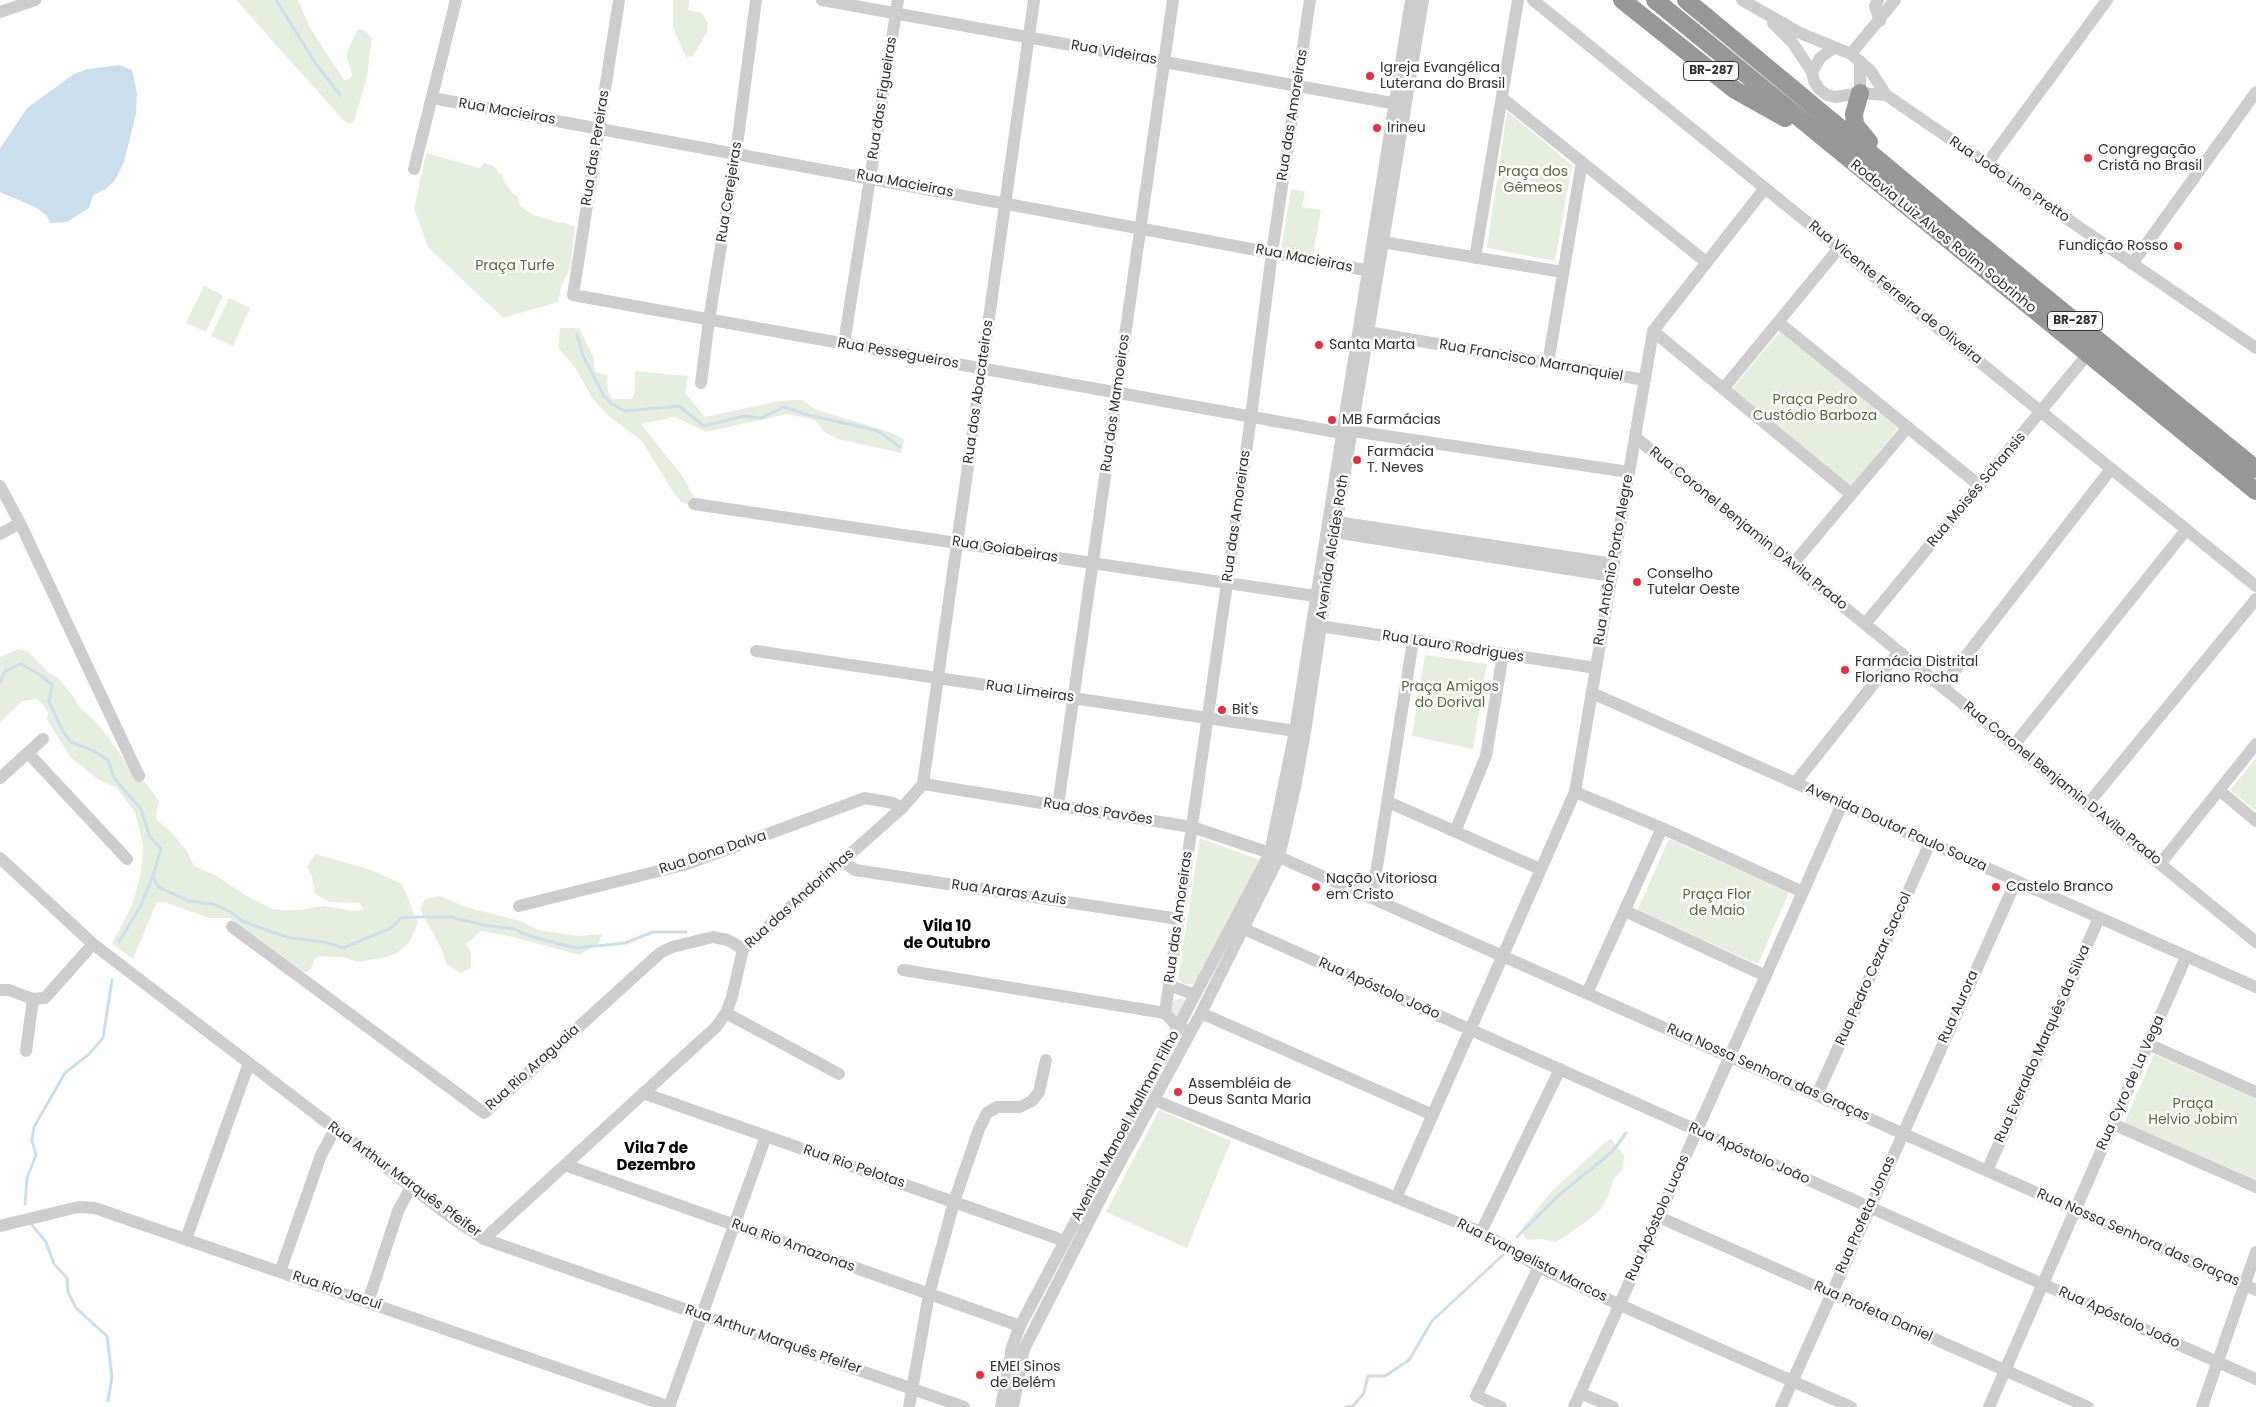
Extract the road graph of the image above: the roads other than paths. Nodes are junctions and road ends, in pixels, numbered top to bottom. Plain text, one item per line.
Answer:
1 (35, 0) edge
2 (456, 0) edge
3 (619, 0) edge
4 (756, 0) edge
5 (822, 0) edge
6 (898, 0) edge
7 (1034, 0) edge
8 (1173, 0) edge
9 (1310, 0) edge
10 (1411, 0) edge
11 (1423, 0) edge
12 (1518, 0) edge
13 (1533, 0) edge
14 (1622, 0) edge
15 (1655, 0) edge
16 (1686, 0) edge
17 (1742, 0) edge
18 (1878, 0) edge
19 (1895, 0) edge
20 (2107, 0) edge
21 (0, 12) edge
22 (1762, 13) junction
23 (896, 14) junction
24 (1880, 21) junction
25 (1028, 37) junction
26 (1833, 48) junction
27 (1855, 58) junction
28 (1164, 62) junction
29 (1812, 72) junction
30 (1297, 86) junction
31 (2256, 92) edge
32 (1860, 93) junction
33 (1886, 95) junction
34 (432, 98) junction
35 (1502, 98) junction
36 (1400, 105) junction
37 (1809, 127) junction
38 (599, 128) junction
39 (736, 154) junction
40 (1582, 162) junction
41 (1986, 165) junction
42 (414, 169) dead end
43 (1895, 174) junction
44 (871, 178) junction
45 (1765, 188) junction
46 (1006, 203) junction
47 (1141, 228) junction
48 (1378, 242) junction
49 (1839, 248) junction
50 (1272, 253) junction
51 (1475, 258) junction
52 (1706, 262) junction
53 (2132, 264) junction
54 (1373, 272) junction
55 (1563, 272) junction
56 (573, 295) joint
57 (709, 320) junction
58 (1778, 322) junction
59 (1363, 331) junction
60 (1653, 331) junction
61 (844, 344) junction
62 (2256, 348) edge
63 (2087, 354) junction
64 (1548, 363) junction
65 (982, 369) junction
66 (1645, 380) junction
67 (701, 383) dead end
68 (1724, 389) junction
69 (1118, 393) junction
70 (2041, 412) junction
71 (1251, 417) junction
72 (1908, 427) junction
73 (1347, 432) junction
74 (1635, 437) junction
75 (2111, 469) junction
76 (2256, 469) edge
77 (1629, 472) junction
78 (0, 486) edge
79 (1980, 486) junction
80 (2256, 491) edge
81 (1851, 494) junction
82 (694, 504) dead end
83 (20, 523) junction
84 (1332, 526) junction
85 (2186, 530) junction
86 (0, 534) edge
87 (957, 543) junction
88 (1094, 563) junction
89 (1792, 565) junction
90 (1613, 570) junction
91 (1227, 583) junction
92 (2256, 586) edge
93 (1316, 596) junction
94 (2256, 599) edge
95 (1865, 624) junction
96 (1316, 626) junction
97 (1413, 641) junction
98 (756, 651) dead end
99 (1899, 652) junction
100 (1502, 654) junction
101 (1596, 668) junction
102 (938, 678) junction
103 (1942, 687) junction
104 (1592, 693) junction
105 (1074, 698) junction
106 (1208, 718) junction
107 (1300, 732) junction
108 (43, 740) dead end
109 (2256, 744) edge
110 (2014, 745) junction
111 (28, 752) junction
112 (139, 776) dead end
113 (0, 778) edge
114 (1795, 783) junction
115 (923, 784) junction
116 (2218, 790) junction
117 (1575, 792) junction
118 (1388, 802) junction
119 (1842, 804) junction
120 (2087, 805) junction
121 (1058, 806) junction
122 (902, 808) junction
123 (2256, 821) edge
124 (1192, 827) junction
125 (1662, 828) junction
126 (1455, 832) junction
127 (1930, 843) junction
128 (1275, 855) junction
129 (0, 858) edge
130 (127, 859) dead end
131 (842, 861) junction
132 (2160, 864) junction
133 (1540, 869) junction
134 (2016, 881) junction
135 (1803, 892) junction
136 (1372, 898) junction
137 (519, 906) dead end
138 (1625, 911) junction
139 (2099, 918) junction
140 (1179, 919) junction
141 (232, 928) dead end
142 (1242, 928) junction
143 (2256, 942) edge
144 (93, 944) junction
145 (743, 949) junction
146 (1503, 956) junction
147 (2186, 956) junction
148 (903, 970) dead end
149 (1766, 976) junction
150 (1169, 985) junction
151 (2256, 987) edge
152 (0, 990) edge
153 (1587, 993) junction
154 (1195, 995) junction
155 (33, 999) junction
156 (726, 1013) junction
157 (1165, 1013) junction
158 (1200, 1013) junction
159 (1184, 1029) junction
160 (1470, 1030) junction
161 (2148, 1044) junction
162 (26, 1051) dead end
163 (1730, 1057) junction
164 (1046, 1060) dead end
165 (249, 1063) junction
166 (1560, 1069) junction
167 (839, 1074) dead end
168 (2256, 1092) edge
169 (644, 1093) junction
170 (1817, 1095) junction
171 (1154, 1100) junction
172 (1432, 1115) junction
173 (2113, 1124) junction
174 (335, 1129) junction
175 (1698, 1131) junction
176 (1902, 1133) junction
177 (766, 1136) junction
178 (565, 1165) junction
179 (1987, 1171) junction
180 (411, 1187) junction
181 (2256, 1187) edge
182 (1396, 1198) junction
183 (954, 1202) junction
184 (1869, 1207) junction
185 (2075, 1210) junction
186 (1659, 1217) junction
187 (734, 1225) junction
188 (0, 1226) edge
189 (1481, 1232) junction
190 (186, 1239) junction
191 (484, 1239) junction
192 (1065, 1241) junction
193 (2256, 1252) edge
194 (1539, 1267) junction
195 (280, 1272) junction
196 (2043, 1284) junction
197 (2250, 1288) edge
198 (929, 1294) junction
199 (1831, 1294) junction
200 (368, 1302) junction
201 (1620, 1305) junction
202 (702, 1315) junction
203 (1020, 1326) junction
204 (2218, 1362) junction
205 (2005, 1370) junction
206 (2256, 1379) edge
207 (1792, 1381) junction
208 (912, 1389) junction
209 (1580, 1393) junction
210 (670, 1407) edge
211 (909, 1407) edge
212 (964, 1407) edge
213 (1001, 1407) edge
214 (1013, 1407) edge
215 (1501, 1407) edge
216 (1574, 1407) edge
217 (1612, 1407) edge
218 (1781, 1407) edge
219 (1851, 1407) edge
220 (1989, 1407) edge
221 (2088, 1407) edge
222 (2202, 1407) edge

1 - 21 street
2 - 34 street
3 - 38 street, Rua das Pereiras
4 - 39 street, Rua Cerejeiras
5 - 23 street, Rua Videiras
6 - 23 street, Rua das Figueiras
7 - 25 street, Rua dos Abacateiros
8 - 28 street, Rua dos Mamoeiros
9 - 30 street, Rua das Amoreiras
10 - 36 street, Avenida Alcides Roth
11 - 36 street, Avenida Alcides Roth
12 - 35 street
13 - 45 street, Rua Vicente Ferreira de Oliveira
14 - 37 highway, BR-287
15 - 37 highway, Rodovia Luiz Alves Rolim Sobrinho / BR-287
16 - 43 highway, Rodovia Luiz Alves Rolim Sobrinho / BR-287
17 - 22 street, Rua João Lino Pretto
18 - 24 street
19 - 24 street
20 - 41 street
22 - 26 street, Rua João Lino Pretto
22 - 29 street, Rua João Lino Pretto
23 - 25 street, Rua Videiras
23 - 44 street, Rua das Figueiras
24 - 27 street
25 - 28 street, Rua Videiras
25 - 46 street, Rua dos Abacateiros
26 - 27 street, Rua João Lino Pretto
26 - 29 street
27 - 32 street
27 - 33 street, Rua João Lino Pretto
28 - 30 street, Rua Videiras
28 - 47 street, Rua dos Mamoeiros
29 - 32 street
30 - 36 street, Rua Videiras
30 - 50 street, Rua das Amoreiras
31 - 53 street
32 - 33 street
32 - 43 highway
33 - 41 street, Rua João Lino Pretto
34 - 38 street, Rua Macieiras
34 - 42 street
35 - 40 street
35 - 51 street
36 - 48 street, Avenida Alcides Roth
37 - 63 highway, Rodovia Luiz Alves Rolim Sobrinho / BR-287
38 - 39 street, Rua Macieiras
38 - 56 street, Rua das Pereiras
39 - 44 street, Rua Macieiras
39 - 57 street, Rua Cerejeiras
40 - 52 street
40 - 55 street
41 - 53 street, Rua João Lino Pretto
43 - 76 highway, Rodovia Luiz Alves Rolim Sobrinho / BR-287
44 - 46 street, Rua Macieiras
44 - 61 street, Rua das Figueiras
45 - 49 street, Rua Vicente Ferreira de Oliveira
45 - 52 street, Rua Antônio Porto Alegre
46 - 47 street, Rua Macieiras
46 - 65 street, Rua dos Abacateiros
47 - 50 street, Rua Macieiras
47 - 69 street, Rua dos Mamoeiros
48 - 51 street
48 - 54 street, Avenida Alcides Roth
49 - 58 street
49 - 70 street, Rua Vicente Ferreira de Oliveira
50 - 54 street, Rua Macieiras
50 - 71 street, Rua das Amoreiras
51 - 55 street
52 - 60 street, Rua Antônio Porto Alegre
53 - 62 street, Rua João Lino Pretto
54 - 59 street, Avenida Alcides Roth
55 - 64 street
56 - 57 street, Rua Pessegueiros
57 - 61 street, Rua Pessegueiros
57 - 67 street, Rua Cerejeiras
58 - 68 street
58 - 72 street
59 - 64 street, Rua Francisco Marranquiel
59 - 73 street, Avenida Alcides Roth
60 - 66 street, Rua Antônio Porto Alegre
60 - 68 street
61 - 65 street, Rua Pessegueiros
63 - 70 street, Rua Moisés Schansis
63 - 80 highway, Rodovia Luiz Alves Rolim Sobrinho / BR-287
64 - 66 street, Rua Francisco Marranquiel
65 - 69 street, Rua Pessegueiros
65 - 87 street, Rua dos Abacateiros
66 - 74 street, Rua Antônio Porto Alegre
68 - 81 street
69 - 71 street, Rua Pessegueiros
69 - 88 street, Rua dos Mamoeiros
70 - 75 street, Rua Vicente Ferreira de Oliveira
70 - 79 street, Rua Moisés Schansis
71 - 73 street, Rua Pessegueiros
71 - 91 street, Rua das Amoreiras
72 - 79 street
72 - 81 street
73 - 77 street, Rua Pessegueiros
73 - 84 street, Avenida Alcides Roth
74 - 77 street, Rua Antônio Porto Alegre
74 - 89 street, Rua Coronel Benjamin D'Avila Prado
75 - 85 street, Rua Vicente Ferreira de Oliveira
75 - 103 street
77 - 90 street, Rua Antônio Porto Alegre
78 - 83 street
79 - 95 street, Rua Moisés Schansis
81 - 89 street
82 - 87 street, Rua Goiabeiras
83 - 86 street
83 - 112 street
84 - 90 street
84 - 93 street, Avenida Alcides Roth
84 - 96 street, Avenida Alcides Roth
85 - 92 street, Rua Vicente Ferreira de Oliveira
85 - 110 street
87 - 88 street, Rua Goiabeiras
87 - 102 street, Rua dos Abacateiros
88 - 91 street, Rua Goiabeiras
88 - 105 street, Rua dos Mamoeiros
89 - 95 street, Rua Coronel Benjamin D'Avila Prado
90 - 101 street, Rua Antônio Porto Alegre
91 - 93 street, Rua Goiabeiras
91 - 106 street, Rua das Amoreiras
93 - 96 street, Avenida Alcides Roth
94 - 120 street
95 - 99 street, Rua Coronel Benjamin D'Avila Prado
96 - 97 street, Rua Lauro Rodrigues
96 - 107 street, Avenida Alcides Roth
97 - 100 street, Rua Lauro Rodrigues
97 - 118 street
98 - 102 street, Rua Limeiras
99 - 103 street, Rua Coronel Benjamin D'Avila Prado
99 - 114 street
100 - 101 street, Rua Lauro Rodrigues
100 - 126 street
101 - 104 street, Rua Antônio Porto Alegre
102 - 105 street, Rua Limeiras
102 - 115 street, Rua dos Abacateiros
103 - 110 street, Rua Coronel Benjamin D'Avila Prado
104 - 114 street, Avenida Doutor Paulo Souza
104 - 117 street, Rua Antônio Porto Alegre
105 - 106 street, Rua Limeiras
105 - 121 street, Rua dos Mamoeiros
106 - 107 street, Rua Limeiras
106 - 124 street, Rua das Amoreiras
107 - 128 street, Avenida Alcides Roth
108 - 111 street
109 - 116 street
110 - 120 street, Rua Coronel Benjamin D'Avila Prado
111 - 113 street
111 - 130 street
114 - 119 street, Avenida Doutor Paulo Souza
115 - 121 street, Rua dos Pavões
115 - 122 street, Rua das Andorinhas
116 - 123 street
116 - 132 street
117 - 125 street
117 - 133 street, Rua Antônio Porto Alegre
118 - 126 street
118 - 136 street
119 - 127 street, Avenida Doutor Paulo Souza
119 - 135 street, Rua Apóstolo Lucas
120 - 132 street, Rua Coronel Benjamin D'Avila Prado
121 - 124 street, Rua dos Pavões
122 - 131 street, Rua das Andorinhas
122 - 137 street, Rua Dona Dalva
124 - 128 street, Rua dos Pavões
124 - 140 street, Rua das Amoreiras
125 - 135 street
125 - 138 street
126 - 133 street
127 - 134 street, Avenida Doutor Paulo Souza
127 - 170 street, Rua Pedro Cezar Saccol
128 - 136 street, Rua Nossa Senhora das Graças
128 - 142 street, Avenida Manoel Mallman Filho
128 - 154 street, Avenida Manoel Mallman Filho
129 - 144 street, Rua Arthur Marquês Pfeifer
131 - 140 street, Rua Araras Azuis
131 - 145 street, Rua das Andorinhas
132 - 143 street, Rua Coronel Benjamin D'Avila Prado
133 - 146 street, Rua Antônio Porto Alegre
134 - 139 street, Avenida Doutor Paulo Souza
134 - 176 street, Rua Aurora
135 - 149 street, Rua Apóstolo Lucas
136 - 146 street, Rua Nossa Senhora das Graças
138 - 149 street
138 - 153 street
139 - 147 street, Avenida Doutor Paulo Souza
139 - 179 street, Rua Everaldo Marquês da Silva
140 - 150 street, Rua das Amoreiras
141 - 145 street, Rua Rio Araguaia
142 - 158 street, Avenida Manoel Mallman Filho
142 - 160 street, Rua Apóstolo João
144 - 155 street
144 - 165 street, Rua Arthur Marquês Pfeifer
145 - 156 street, Rua das Andorinhas
146 - 153 street, Rua Nossa Senhora das Graças
146 - 160 street, Rua Antônio Porto Alegre
147 - 151 street, Avenida Doutor Paulo Souza
147 - 161 street, Rua Cyro de La Vega
148 - 157 street
149 - 163 street, Rua Apóstolo Lucas
150 - 154 street
150 - 157 street, Rua das Amoreiras
152 - 155 street
153 - 163 street, Rua Nossa Senhora das Graças
154 - 159 street, Avenida Manoel Mallman Filho
155 - 162 street
156 - 167 street
156 - 169 street, Rua das Andorinhas
157 - 159 street
158 - 159 street, Avenida Manoel Mallman Filho
158 - 172 street
159 - 171 street, Avenida Manoel Mallman Filho
159 - 192 street, Avenida Manoel Mallman Filho
160 - 166 street, Rua Apóstolo João
160 - 172 street, Rua Antônio Porto Alegre
161 - 168 street
161 - 173 street, Rua Cyro de La Vega
163 - 170 street, Rua Nossa Senhora das Graças
163 - 175 street, Rua Apóstolo Lucas
164 - 183 street
165 - 174 street, Rua Arthur Marquês Pfeifer
165 - 190 street
166 - 175 street, Rua Apóstolo João
166 - 189 street
169 - 177 street, Rua Rio Pelotas
169 - 178 street, Rua das Andorinhas
170 - 176 street, Rua Nossa Senhora das Graças
171 - 182 street, Rua Evangelista Marcos
171 - 214 street, Avenida Manoel Mallman Filho
172 - 182 street, Rua Antônio Porto Alegre
173 - 181 street
173 - 185 street, Rua Cyro de La Vega
174 - 180 street, Rua Arthur Marquês Pfeifer
174 - 195 street
175 - 184 street, Rua Apóstolo João
175 - 186 street, Rua Apóstolo Lucas
176 - 179 street, Rua Nossa Senhora das Graças
176 - 184 street, Rua Profeta Jonas
177 - 183 street, Rua Rio Pelotas
177 - 187 street
178 - 187 street, Rua Rio Amazonas
178 - 191 street, Rua das Andorinhas
179 - 185 street, Rua Nossa Senhora das Graças
180 - 191 street, Rua Arthur Marquês Pfeifer
180 - 200 street
182 - 189 street, Rua Evangelista Marcos
183 - 192 street, Rua Rio Pelotas
183 - 198 street
184 - 196 street, Rua Apóstolo João
184 - 199 street, Rua Profeta Jonas
185 - 196 street, Rua Cyro de La Vega
185 - 197 street, Rua Nossa Senhora das Graças
186 - 199 street, Rua Profeta Daniel
186 - 201 street, Rua Apóstolo Lucas
187 - 198 street, Rua Rio Amazonas
187 - 202 street
188 - 190 street, Rua Rio Jacuí
189 - 194 street, Rua Evangelista Marcos
190 - 195 street, Rua Rio Jacuí
191 - 202 street, Rua Arthur Marquês Pfeifer
192 - 203 street, Avenida Manoel Mallman Filho
193 - 197 street
194 - 201 street, Rua Evangelista Marcos
194 - 215 street
195 - 200 street, Rua Rio Jacuí
196 - 204 street, Rua Apóstolo João
196 - 205 street, Rua Cyro de La Vega
197 - 204 street
198 - 203 street, Rua Rio Amazonas
198 - 208 street
199 - 205 street, Rua Profeta Daniel
199 - 207 street, Rua Profeta Jonas
200 - 210 street, Rua Rio Jacuí
201 - 207 street, Rua Evangelista Marcos
201 - 209 street, Rua Apóstolo Lucas
202 - 208 street, Rua Arthur Marquês Pfeifer
202 - 210 street
203 - 213 street, Avenida Manoel Mallman Filho
204 - 206 street, Rua Apóstolo João
204 - 222 street
205 - 220 street, Rua Cyro de La Vega
205 - 221 street, Rua Profeta Daniel
207 - 218 street, Rua Profeta Jonas
207 - 219 street, Rua Evangelista Marcos
208 - 211 street
208 - 212 street, Rua Arthur Marquês Pfeifer
209 - 216 street, Rua Apóstolo Lucas
209 - 217 street

